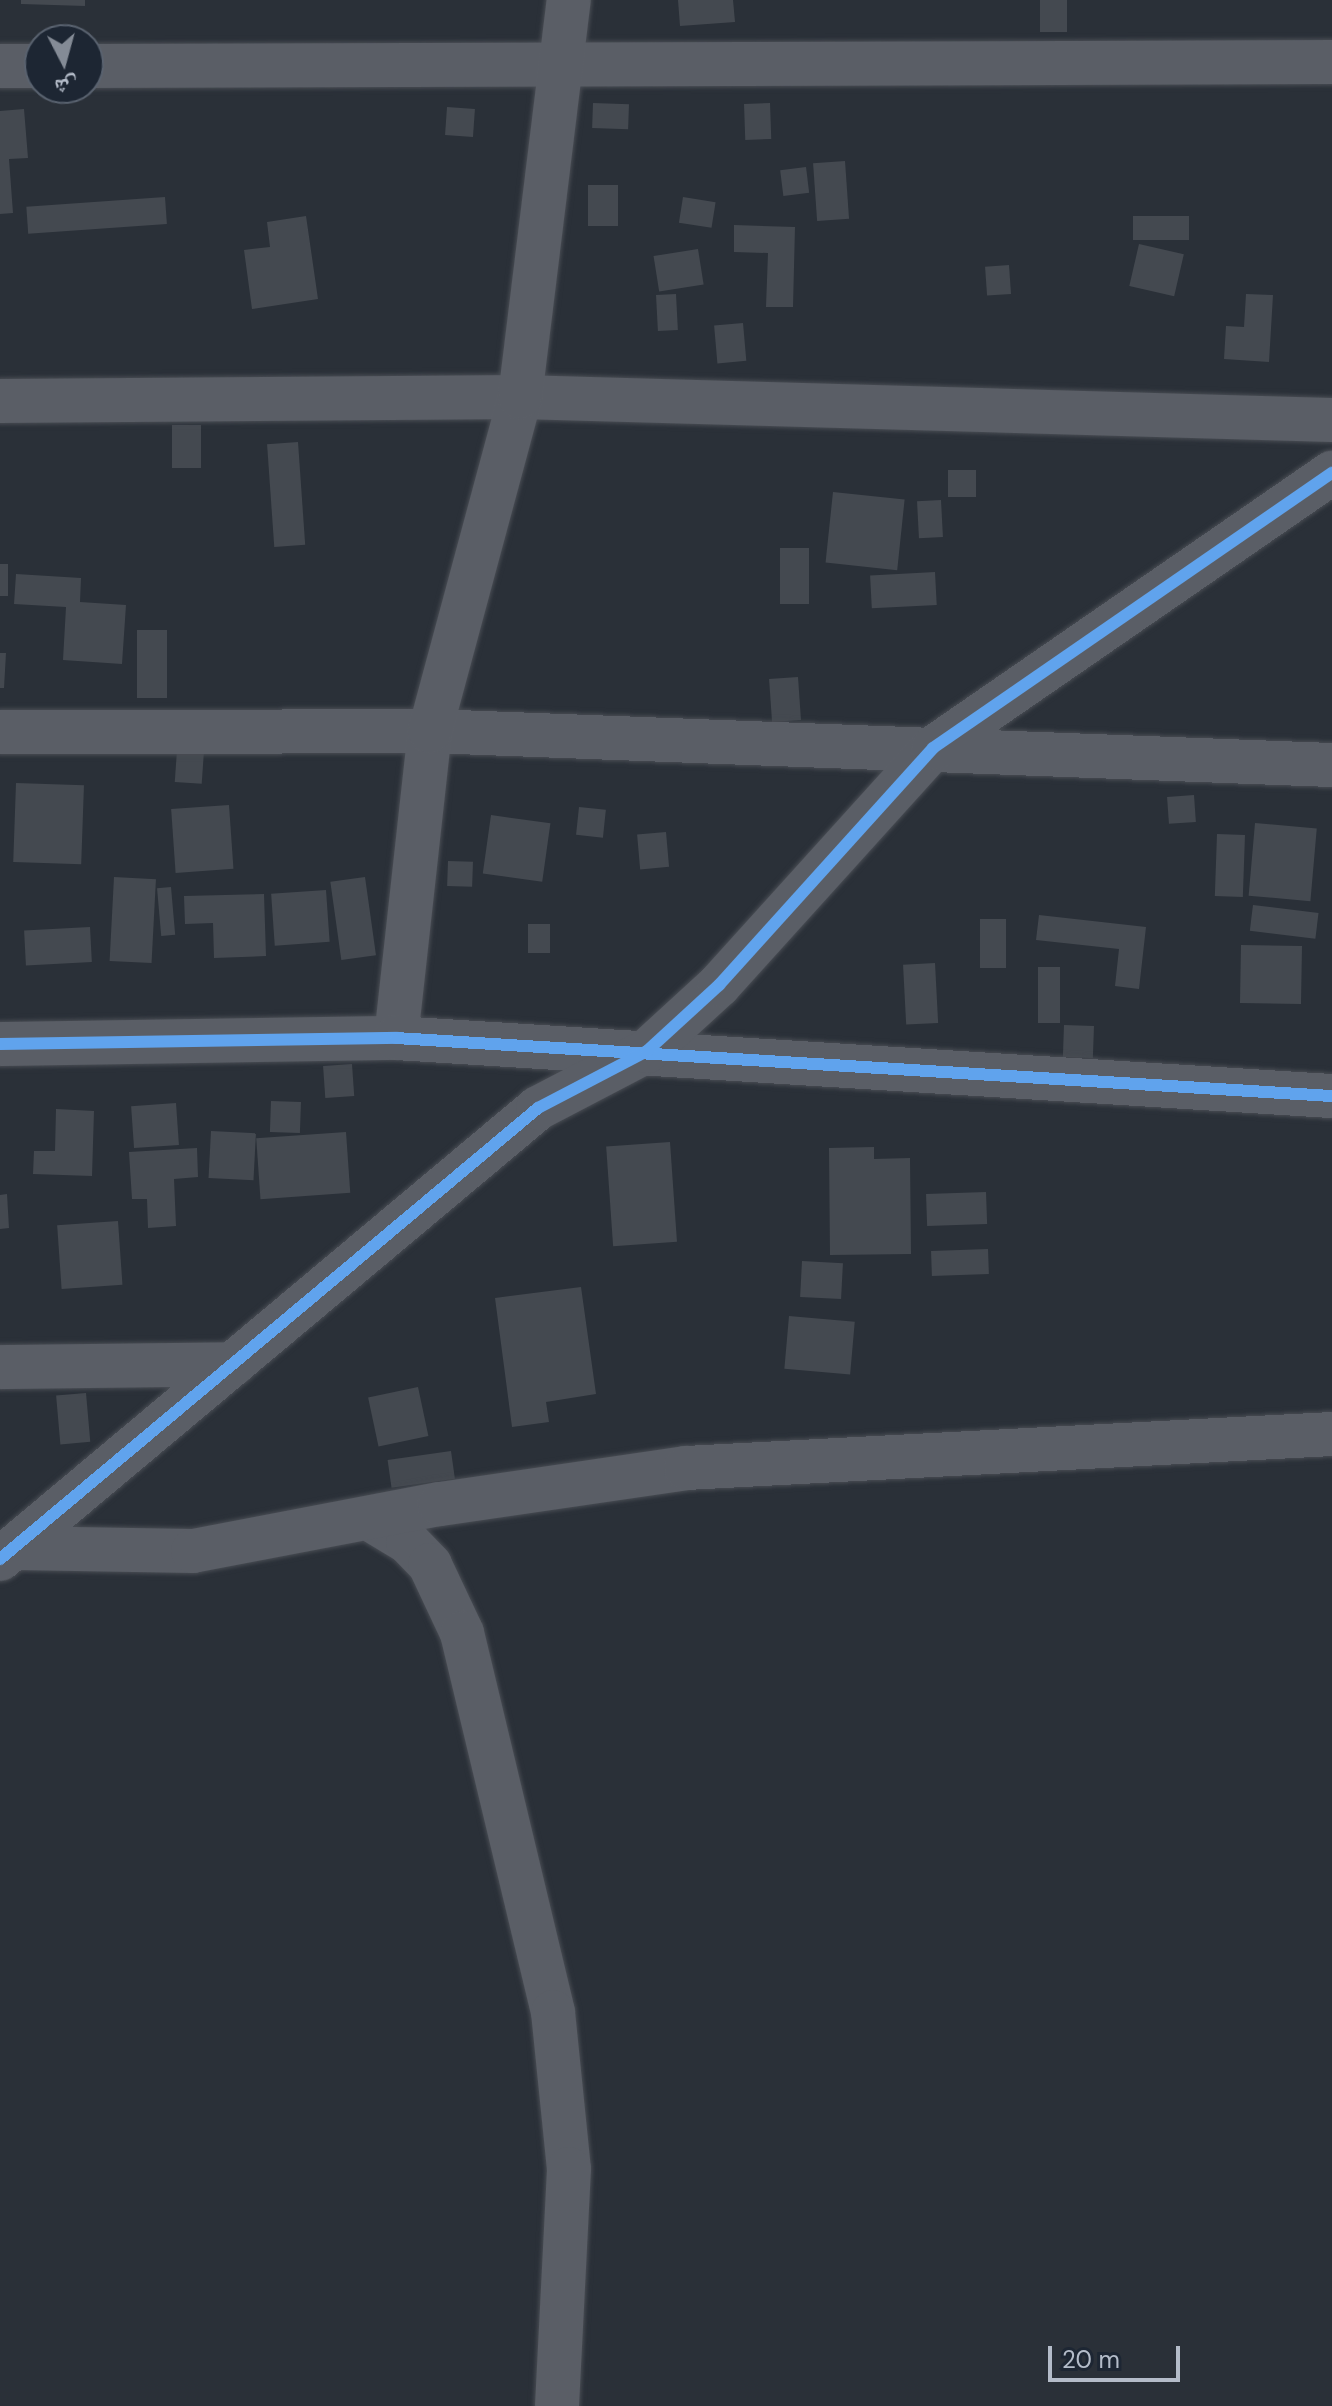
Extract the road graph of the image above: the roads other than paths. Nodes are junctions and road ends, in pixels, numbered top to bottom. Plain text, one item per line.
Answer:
1 (569, 0) edge
2 (1332, 62) edge
3 (563, 65) junction
4 (0, 66) edge
5 (24, 66) edge
6 (104, 66) edge
7 (520, 397) junction
8 (0, 401) edge
9 (1332, 420) edge
10 (1332, 473) edge
11 (430, 731) junction
12 (0, 732) edge
13 (933, 748) junction
14 (1332, 765) edge
15 (396, 1038) junction
16 (0, 1044) edge
17 (647, 1051) junction
18 (1332, 1096) edge
19 (233, 1364) junction
20 (0, 1367) edge
21 (1332, 1434) edge
22 (368, 1518) junction
23 (8, 1554) edge
24 (557, 2406) edge

1 - 3 street
2 - 3 street
3 - 6 street
3 - 7 street
4 - 5 street
7 - 8 street
7 - 9 street
7 - 11 street
10 - 13 street
11 - 12 street
11 - 13 street
11 - 15 street
13 - 14 street
13 - 17 street
15 - 16 street
15 - 17 street
17 - 18 street
17 - 19 street
19 - 20 street
19 - 23 street
21 - 22 street
22 - 23 street
22 - 24 street

